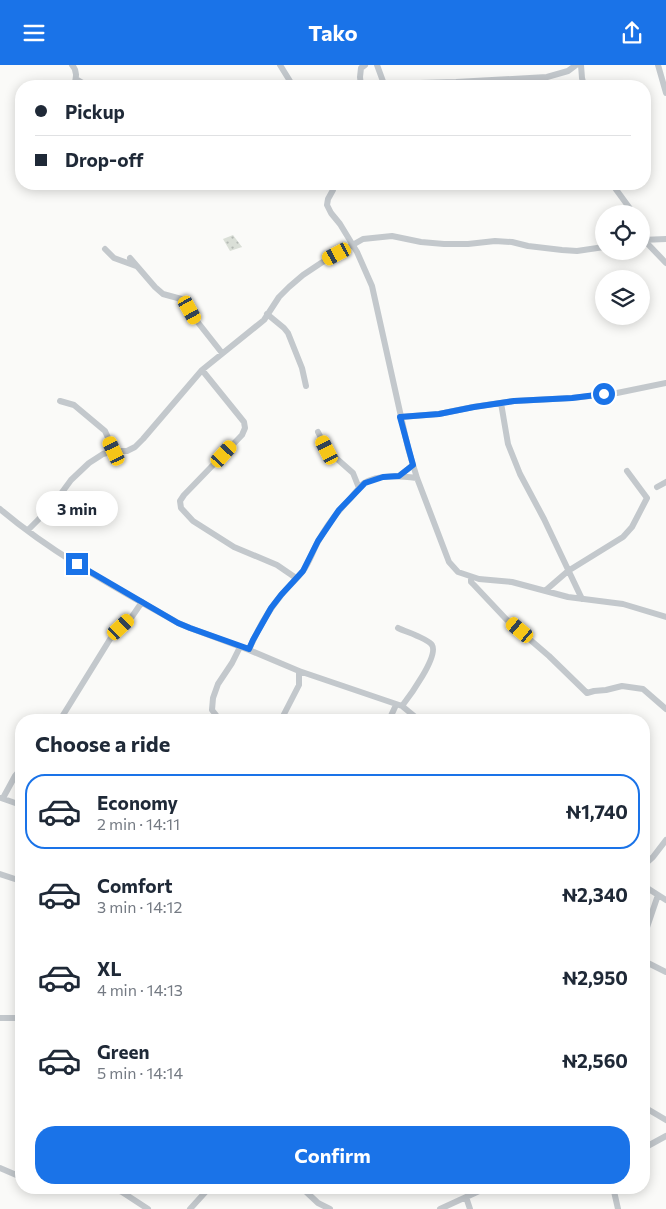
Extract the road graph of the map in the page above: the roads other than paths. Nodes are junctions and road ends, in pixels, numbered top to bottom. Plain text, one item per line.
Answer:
1 (72, 65) edge
2 (280, 65) edge
3 (365, 65) edge
4 (377, 65) edge
5 (576, 65) edge
6 (581, 65) edge
7 (658, 65) edge
8 (76, 79) edge
9 (289, 80) edge
10 (360, 80) edge
11 (384, 80) edge
12 (515, 80) edge
13 (582, 80) edge
14 (666, 93) edge
15 (333, 190) edge
16 (616, 190) edge
17 (627, 205) edge
18 (666, 239) edge
19 (650, 240) edge
20 (353, 245) junction
21 (650, 247) edge
22 (595, 248) edge
23 (105, 249) dead end
24 (130, 258) dead end
25 (666, 263) edge
26 (138, 266) junction
27 (267, 314) junction
28 (222, 353) junction
29 (202, 370) junction
30 (666, 383) edge
31 (306, 386) dead end
32 (60, 401) dead end
33 (501, 403) junction
34 (400, 417) junction
35 (318, 432) dead end
36 (114, 451) junction
37 (413, 465) junction
38 (627, 471) dead end
39 (399, 476) junction
40 (417, 478) junction
41 (666, 482) edge
42 (657, 487) dead end
43 (359, 489) junction
44 (0, 509) edge
45 (28, 530) junction
46 (568, 571) junction
47 (471, 577) junction
48 (296, 578) junction
49 (546, 590) junction
50 (582, 599) junction
51 (142, 602) junction
52 (666, 617) edge
53 (398, 628) dead end
54 (240, 647) junction
55 (249, 649) junction
56 (299, 671) junction
57 (399, 706) junction
58 (666, 709) edge
59 (64, 714) edge
60 (215, 714) edge
61 (284, 714) edge
62 (393, 714) edge
63 (410, 714) edge
64 (15, 776) edge
65 (2, 798) edge
66 (15, 803) edge
67 (666, 840) edge
68 (650, 860) edge
69 (0, 874) edge
70 (15, 879) edge
71 (650, 890) edge
72 (658, 895) junction
73 (666, 900) edge
74 (650, 918) edge
75 (650, 964) edge
76 (666, 972) edge
77 (0, 1018) edge
78 (15, 1018) edge
79 (650, 1111) edge
80 (666, 1120) edge
81 (666, 1136) edge
82 (650, 1145) edge
83 (2, 1169) edge
84 (15, 1174) edge
85 (0, 1176) edge
86 (125, 1194) edge
87 (204, 1194) edge
88 (308, 1194) edge
89 (473, 1194) edge
90 (615, 1194) edge
91 (466, 1197) junction
92 (148, 1209) edge
93 (190, 1209) edge
94 (330, 1209) edge
95 (440, 1209) edge
96 (470, 1209) edge
97 (618, 1209) edge

1 - 8 street
2 - 9 street
3 - 10 street
4 - 11 street
5 - 12 street
6 - 13 street
7 - 14 street
15 - 20 street
16 - 17 street
18 - 19 street
20 - 22 street
20 - 27 street
20 - 34 street
21 - 25 street
23 - 26 street
24 - 26 street
26 - 28 street
27 - 28 street
27 - 31 street
28 - 29 street
29 - 36 street
29 - 48 street
30 - 33 street
32 - 36 street
33 - 34 street
33 - 46 street
34 - 37 street
35 - 43 street
36 - 45 street
37 - 39 street
37 - 40 street
38 - 46 street
39 - 40 street
39 - 43 street
40 - 47 street
41 - 42 street
43 - 48 street
44 - 45 street
45 - 51 street
46 - 49 street
46 - 50 street
47 - 49 street
47 - 58 street
48 - 55 street
49 - 50 street
50 - 52 street
51 - 54 street
51 - 59 street
53 - 57 street
54 - 55 street
54 - 60 street
55 - 56 street
56 - 57 street
56 - 61 street
57 - 62 street
57 - 63 street
64 - 65 street
65 - 66 street
67 - 68 street
69 - 70 street
71 - 72 street
72 - 73 street
72 - 74 street
75 - 76 street
77 - 78 street
79 - 80 street
81 - 82 street
83 - 84 street
83 - 85 street
86 - 92 street
87 - 93 street
88 - 94 street
89 - 91 street
90 - 97 street
91 - 95 street
91 - 96 street

